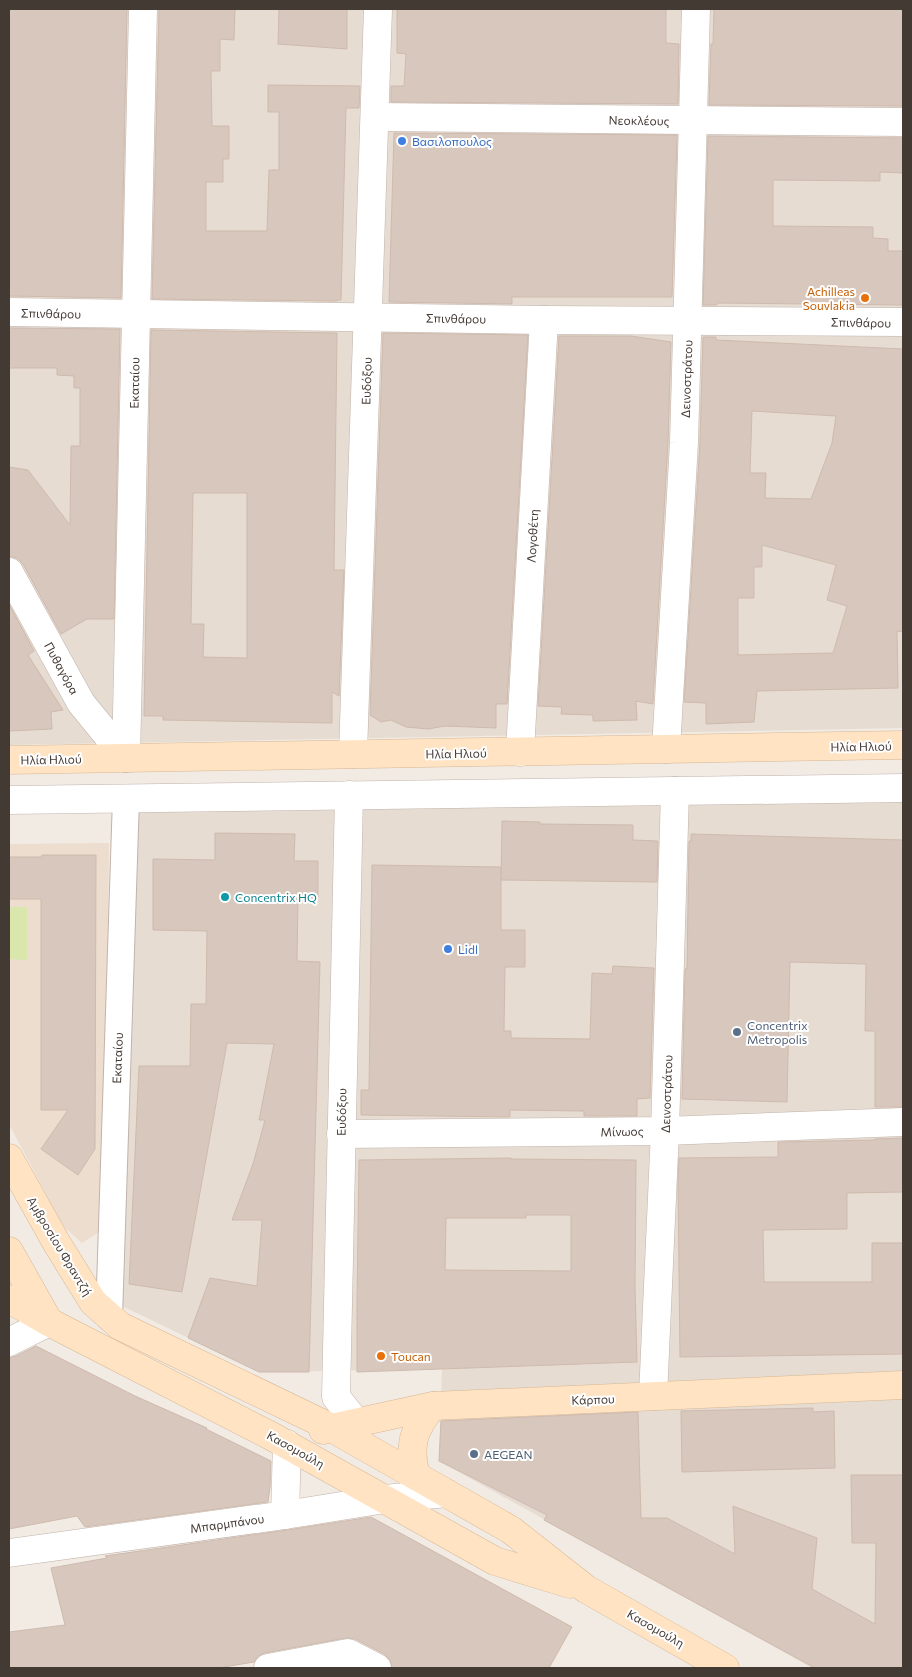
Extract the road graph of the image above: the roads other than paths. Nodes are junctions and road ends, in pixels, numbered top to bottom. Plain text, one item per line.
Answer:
1 (143, 9) edge
2 (378, 9) edge
3 (696, 9) edge
4 (375, 117) junction
5 (693, 121) junction
6 (903, 122) edge
7 (9, 312) edge
8 (136, 314) junction
9 (368, 316) junction
10 (544, 320) junction
11 (689, 320) junction
12 (903, 322) edge
13 (9, 572) edge
14 (903, 745) edge
15 (666, 749) junction
16 (520, 752) junction
17 (353, 754) junction
18 (126, 758) junction
19 (9, 760) edge
20 (903, 788) edge
21 (675, 791) junction
22 (349, 795) junction
23 (126, 798) junction
24 (9, 800) edge
25 (903, 1122) edge
26 (666, 1131) junction
27 (341, 1134) junction
28 (9, 1158) edge
29 (9, 1251) edge
30 (9, 1299) edge
31 (114, 1321) junction
32 (49, 1322) junction
33 (9, 1342) edge
34 (903, 1385) edge
35 (653, 1396) junction
36 (434, 1406) junction
37 (343, 1424) junction
38 (287, 1444) junction
39 (416, 1476) junction
40 (446, 1493) junction
41 (385, 1499) junction
42 (285, 1515) junction
43 (9, 1553) edge
44 (586, 1589) junction
45 (268, 1668) edge
46 (377, 1668) edge
47 (725, 1668) edge

1 - 8 street, Εκαταίου
2 - 4 street, Ευδόξου
3 - 5 street, Δεινοστράτου
4 - 5 street, Νεοκλέους
4 - 9 street, Ευδόξου
5 - 6 street, Νεοκλέους
5 - 11 street, Δεινοστράτου
7 - 8 street, Σπινθάρου
8 - 9 street, Σπινθάρου
8 - 18 street, Εκαταίου
9 - 10 street, Σπινθάρου
9 - 17 street, Ευδόξου
10 - 11 street, Σπινθάρου
10 - 16 street, Λογοθέτη
11 - 12 street, Σπινθάρου
11 - 15 street, Δεινοστράτου
13 - 18 street, Πυθαγόρα
14 - 15 main road, Ηλία Ηλιού
15 - 16 main road, Ηλία Ηλιού
16 - 17 main road, Ηλία Ηλιού
17 - 18 main road, Ηλία Ηλιού
18 - 19 main road, Ηλία Ηλιού
20 - 21 street
21 - 22 street
21 - 26 street, Δεινοστράτου
22 - 23 street
22 - 27 street, Ευδόξου
23 - 24 street
23 - 31 street, Εκαταίου
25 - 26 street, Μίνωος
26 - 27 street, Μίνωος
26 - 35 street, Δεινοστράτου
27 - 37 street, Ευδόξου
28 - 31 main road, Αμβροσίου Φραντζή
29 - 32 main road
30 - 32 main road, Κασομούλη
31 - 37 main road, Κασομούλη
32 - 33 street
32 - 38 main road, Κασομούλη
34 - 35 main road, Κάρπου
35 - 36 main road, Κάρπου
36 - 37 main road, Κάρπου
36 - 39 main road
37 - 38 main road, Κάρπου
37 - 39 main road, Κασομούλη
38 - 41 main road, Κασομούλη
38 - 42 street
39 - 40 main road, Κασομούλη
40 - 41 street, Μπαρμπάνου
40 - 44 main road, Κασομούλη
41 - 42 street, Μπαρμπάνου
41 - 44 main road, Κασομούλη
42 - 43 street, Μπαρμπάνου
44 - 47 main road, Κασομούλη
45 - 46 street

